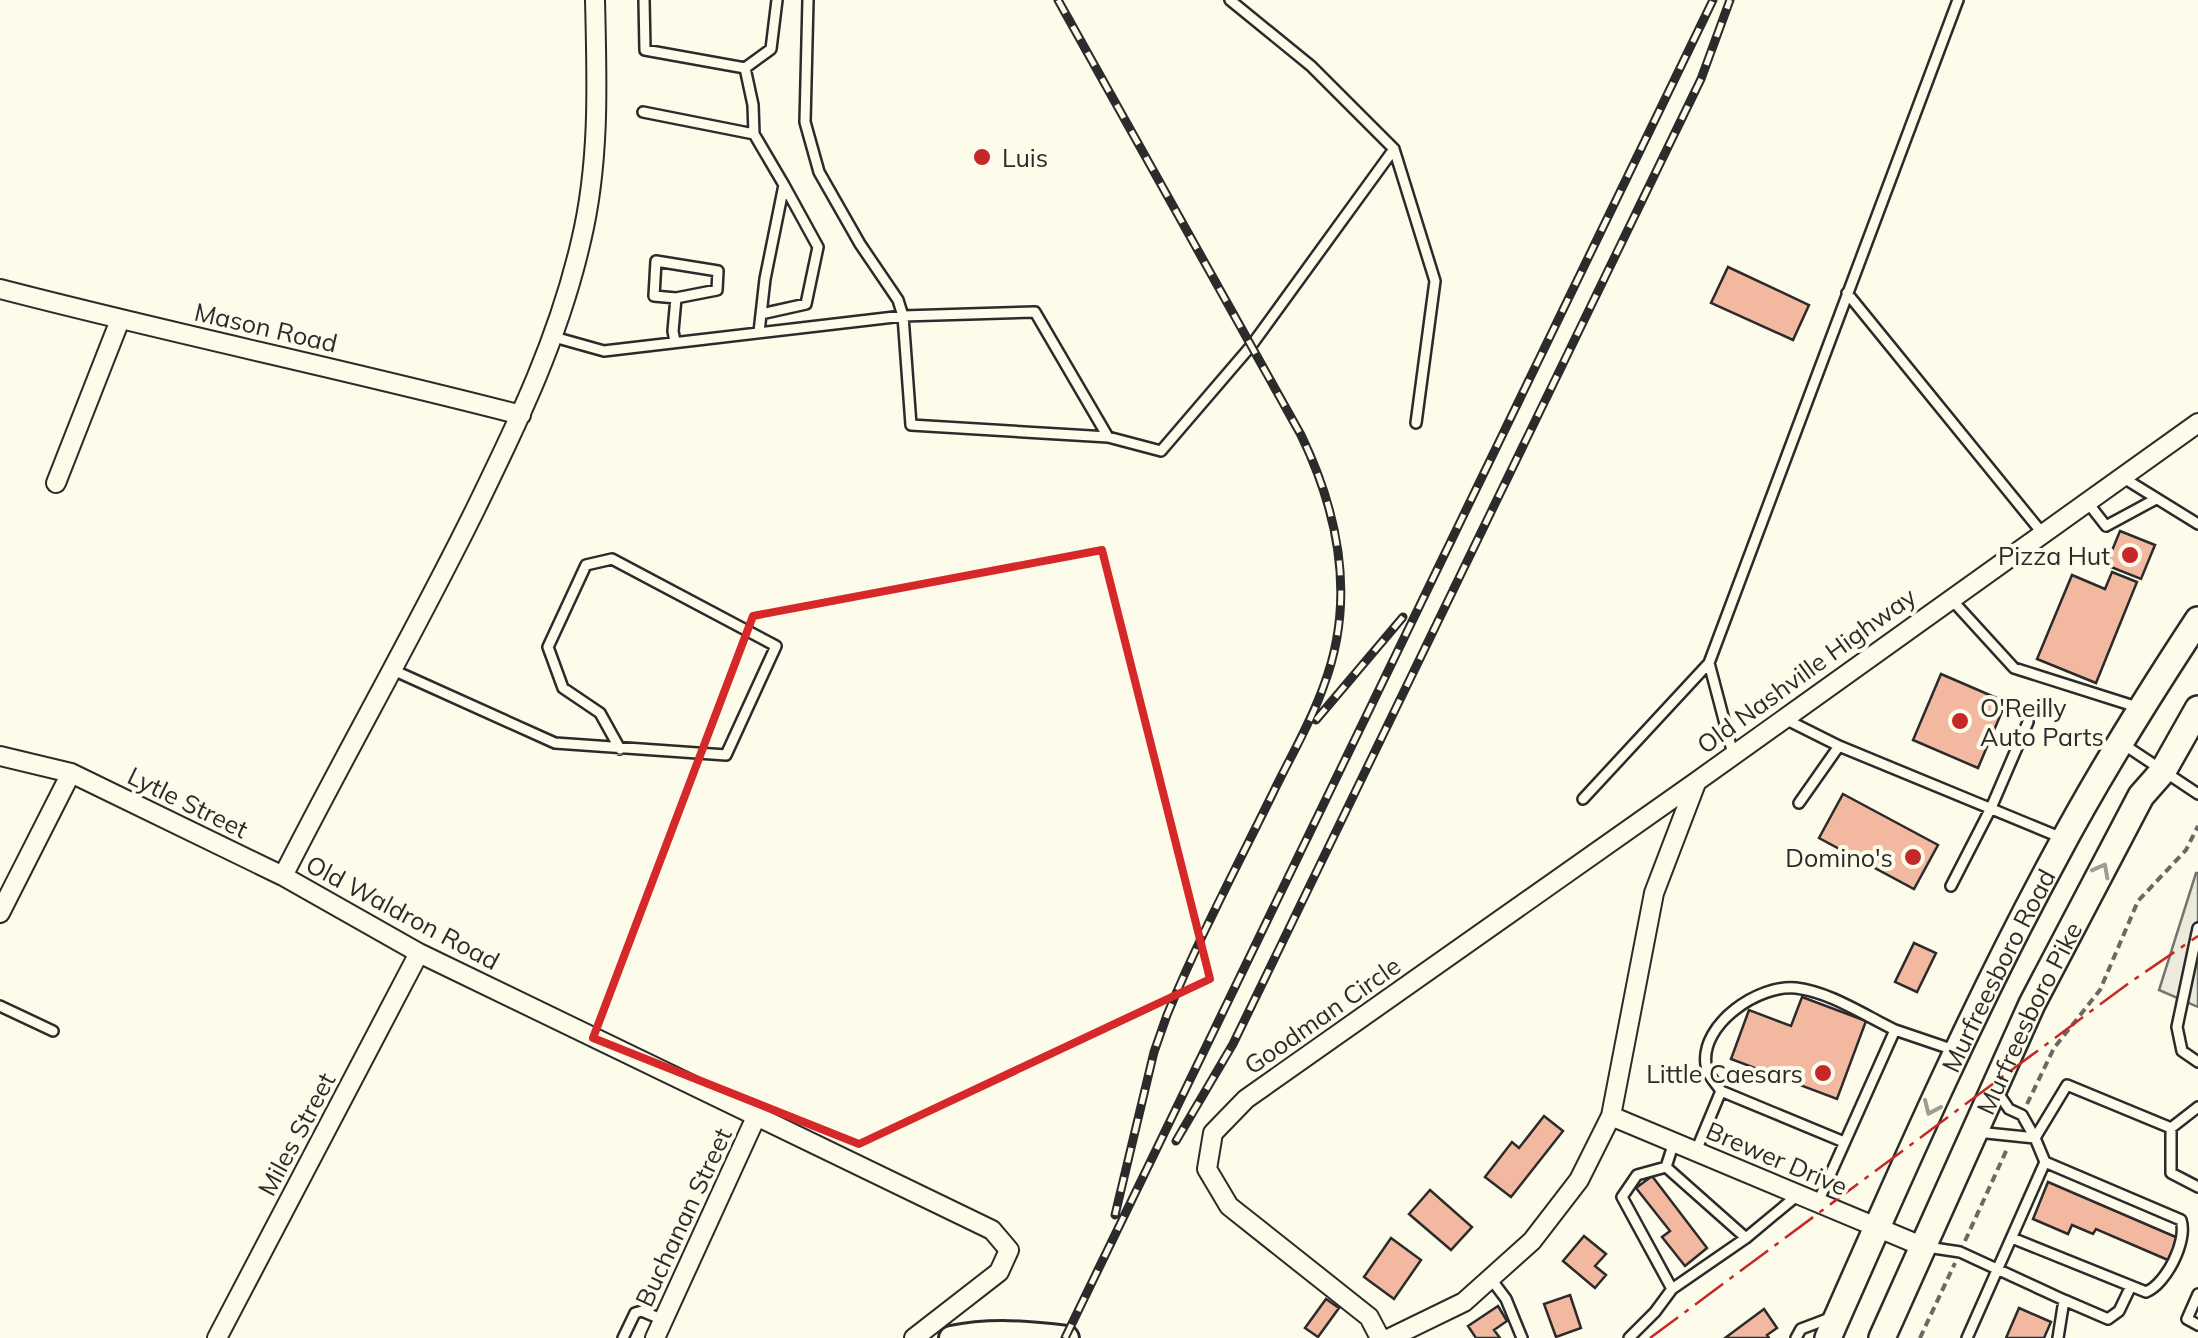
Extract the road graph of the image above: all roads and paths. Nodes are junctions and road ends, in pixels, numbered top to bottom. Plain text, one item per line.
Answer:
1 (595, 0) edge
2 (644, 0) edge
3 (777, 0) edge
4 (808, 0) edge
5 (1230, 0) edge
6 (1958, 0) edge
7 (745, 68) junction
8 (643, 112) dead end
9 (754, 134) junction
10 (1394, 149) junction
11 (784, 186) junction
12 (0, 288) edge
13 (1848, 293) junction
14 (676, 298) junction
15 (761, 314) junction
16 (903, 316) junction
17 (120, 320) junction
18 (760, 332) junction
19 (554, 337) junction
20 (675, 342) junction
21 (522, 416) junction
22 (1416, 423) dead end
23 (2198, 423) edge
24 (1108, 437) junction
25 (2122, 478) junction
26 (56, 483) dead end
27 (2156, 498) junction
28 (2087, 502) junction
29 (2198, 524) edge
30 (2043, 534) junction
31 (1951, 599) junction
32 (2198, 620) edge
33 (1709, 663) junction
34 (393, 670) junction
35 (2141, 708) junction
36 (2198, 709) edge
37 (1785, 718) junction
38 (2028, 722) dead end
39 (2121, 742) junction
40 (1839, 746) junction
41 (620, 749) junction
42 (0, 756) edge
43 (1733, 756) junction
44 (2163, 772) junction
45 (71, 774) junction
46 (1696, 782) junction
47 (2198, 794) edge
48 (1583, 799) dead end
49 (1800, 803) dead end
50 (1991, 808) junction
51 (2198, 826) edge
52 (2065, 839) junction
53 (283, 876) junction
54 (1951, 886) dead end
55 (0, 913) edge
56 (2198, 928) edge
57 (420, 953) junction
58 (0, 1006) edge
59 (1895, 1030) junction
60 (54, 1031) dead end
61 (1956, 1051) junction
62 (2198, 1062) edge
63 (1994, 1088) junction
64 (1721, 1091) junction
65 (2198, 1108) edge
66 (2022, 1115) junction
67 (1611, 1116) junction
68 (756, 1117) junction
69 (2171, 1128) junction
70 (1974, 1132) junction
71 (2012, 1138) junction
72 (2035, 1138) junction
73 (1674, 1142) junction
74 (1844, 1142) junction
75 (1696, 1151) junction
76 (2046, 1162) junction
77 (1666, 1167) junction
78 (2198, 1187) edge
79 (1799, 1194) junction
80 (1818, 1202) junction
81 (1877, 1227) junction
82 (1746, 1238) junction
83 (2012, 1238) junction
84 (1924, 1246) junction
85 (1960, 1252) junction
86 (1998, 1270) junction
87 (1491, 1278) junction
88 (2131, 1286) junction
89 (1672, 1289) junction
90 (2198, 1294) edge
91 (2064, 1300) junction
92 (663, 1320) junction
93 (2198, 1324) edge
94 (1832, 1328) edge
95 (216, 1338) edge
96 (623, 1338) edge
97 (655, 1338) edge
98 (914, 1338) edge
99 (951, 1338) edge
100 (1067, 1338) edge
101 (1380, 1338) edge
102 (1390, 1338) edge
103 (1522, 1338) edge
104 (1629, 1338) edge
105 (1796, 1338) edge
106 (1882, 1338) edge
107 (1920, 1338) edge
108 (1967, 1338) edge
109 (2058, 1338) edge

1 - 19 street, Old Waldron Road
2 - 7 lane
3 - 7 lane
4 - 16 lane
5 - 10 lane
6 - 13 lane
7 - 9 lane
8 - 9 lane
9 - 11 lane
10 - 22 lane
10 - 24 lane
11 - 15 lane
11 - 15 lane
12 - 17 street, Mason Road
13 - 30 lane
13 - 33 lane
14 - 14 lane
14 - 20 lane
15 - 18 lane
16 - 18 lane
16 - 24 lane
16 - 24 lane
17 - 21 street, Mason Road
17 - 26 street
18 - 20 lane
19 - 20 lane
19 - 21 street, Old Waldron Road
21 - 34 street, Old Waldron Road
23 - 25 street, Old Nashville Highway
25 - 27 lane
25 - 28 street, Old Nashville Highway
27 - 28 lane
27 - 29 lane
28 - 30 street, Old Nashville Highway
30 - 31 street, Old Nashville Highway
31 - 35 lane
31 - 37 street, Old Nashville Highway
32 - 35 main road, Murfreesboro Road
33 - 43 lane
33 - 48 lane
34 - 41 lane
34 - 53 street, Old Waldron Road
35 - 39 main road, Murfreesboro Road
36 - 44 main road, Murfreesboro Pike
37 - 40 lane
37 - 43 street, Old Nashville Highway
38 - 50 lane
39 - 44 lane
39 - 52 main road, Murfreesboro Road
40 - 49 lane
40 - 50 lane
41 - 41 lane
42 - 45 street, Lytle Street
43 - 46 street, Old Nashville Highway
44 - 47 lane
63 -> 44 main road, Murfreesboro Pike
45 - 53 street, Lytle Street
45 - 55 street
46 - 67 street, Old Nashville Highway
46 - 101 street, Goodman Circle
50 - 52 lane
50 - 54 lane
51 - 66 path
52 - 61 main road, Murfreesboro Road
53 - 57 street, Old Waldron Road
56 - 62 lane
57 - 68 street, Old Waldron Road
57 - 95 street, Miles Street
58 - 60 lane
59 - 61 lane
59 - 64 lane
59 - 74 lane
61 -> 81 main road, Murfreesboro Road
63 - 66 lane
63 - 70 main road, Murfreesboro Pike
64 - 74 lane
64 - 75 lane
65 - 69 lane
66 - 72 lane
67 - 73 street, Brewer Drive
67 - 87 street, Old Nashville Highway
68 - 92 street, Buchanan Street
68 - 98 street, Old Waldron Road
69 - 72 lane
69 - 78 lane
70 - 71 lane
70 - 84 main road, Murfreesboro Pike
71 - 72 lane
71 - 85 path
72 - 76 lane
73 - 75 street, Brewer Drive
73 - 77 lane
74 - 80 lane
75 - 79 street, Brewer Drive
76 - 83 lane
76 - 88 lane
77 - 82 lane
77 - 89 lane
79 - 80 street, Brewer Drive
79 - 82 lane
80 - 81 street, Brewer Drive
81 - 84 street, Brewer Drive
81 - 94 main road, Murfreesboro Road
82 - 89 lane
83 - 86 lane
83 - 88 lane
84 - 85 lane
84 - 106 main road, Murfreesboro Pike
85 - 86 lane
85 - 107 path
86 - 91 lane
86 - 108 lane
87 - 102 street, Old Nashville Highway
87 - 103 lane
88 - 91 lane
89 - 104 lane
90 - 93 lane
91 - 109 lane
92 - 96 lane
92 - 97 street, Buchanan Street
94 - 105 lane
99 - 100 main road

